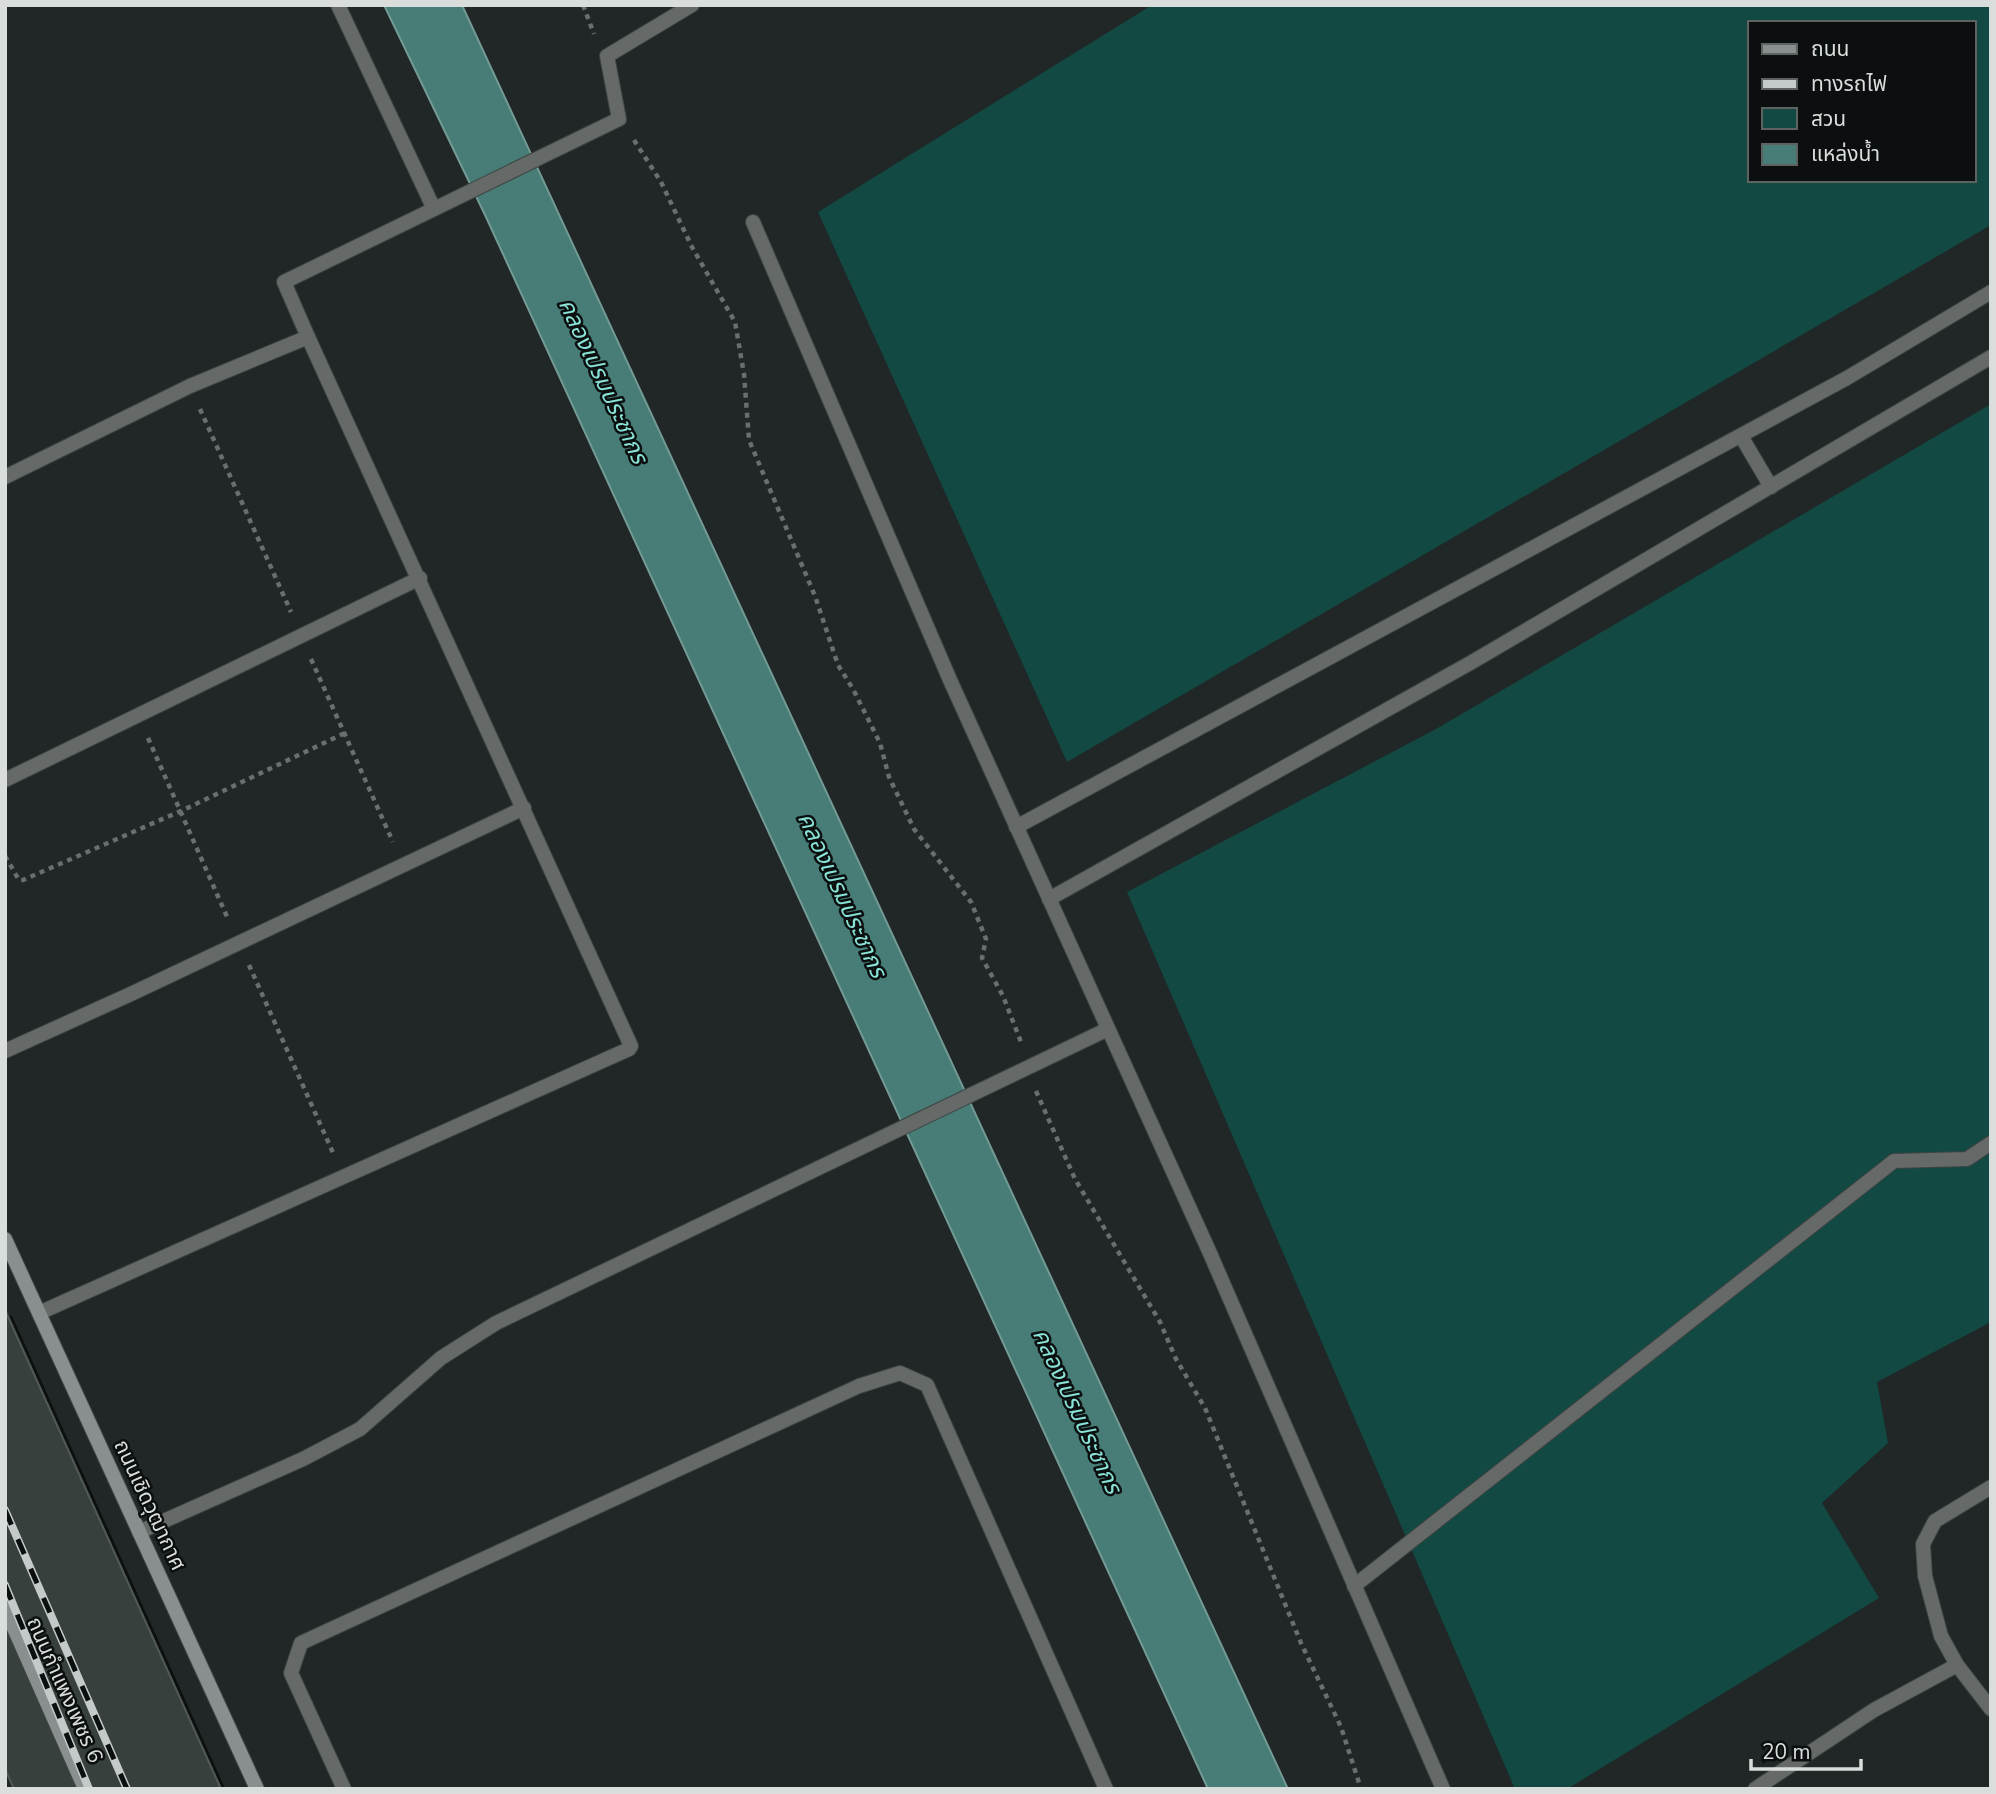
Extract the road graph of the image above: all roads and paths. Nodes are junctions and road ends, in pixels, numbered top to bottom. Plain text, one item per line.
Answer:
1 (338, 5) edge
2 (692, 5) edge
3 (620, 119) junction
4 (434, 209) junction
5 (752, 222) dead end
6 (1991, 292) edge
7 (308, 337) junction
8 (1991, 357) edge
9 (1741, 436) junction
10 (5, 477) edge
11 (1771, 486) junction
12 (420, 578) junction
13 (345, 733) dead end
14 (5, 780) edge
15 (524, 808) junction
16 (1016, 827) junction
17 (5, 856) edge
18 (1049, 899) junction
19 (1108, 1029) junction
20 (5, 1051) edge
21 (1029, 1067) junction
22 (1991, 1143) edge
23 (5, 1239) edge
24 (39, 1312) junction
25 (1991, 1487) edge
26 (139, 1532) junction
27 (1354, 1586) junction
28 (5, 1608) edge
29 (1957, 1665) junction
30 (1991, 1709) edge
31 (85, 1789) edge
32 (257, 1789) edge
33 (344, 1789) edge
34 (1106, 1789) edge
35 (1361, 1789) edge
36 (1443, 1789) edge
37 (1755, 1789) edge

1 - 4 street
2 - 3 street
3 - 4 street
3 - 21 path
4 - 7 street
5 - 16 street
6 - 9 street
7 - 10 street
7 - 12 street
8 - 11 street
9 - 11 street
9 - 16 street
11 - 18 street
12 - 14 street
12 - 15 street
13 - 17 path
15 - 20 street
15 - 24 street
16 - 18 street
18 - 19 street
19 - 21 street
19 - 27 street
21 - 26 street
21 - 35 path
22 - 27 street
23 - 24 main road, ถนนเชิดวุฒากาศ
24 - 26 main road, ถนนเชิดวุฒากาศ
25 - 29 street
26 - 32 main road, ถนนเชิดวุฒากาศ
27 - 36 street
28 - 31 main road, ถนนกำแพงเพชร 6
29 - 30 street
29 - 37 street
33 - 34 street

